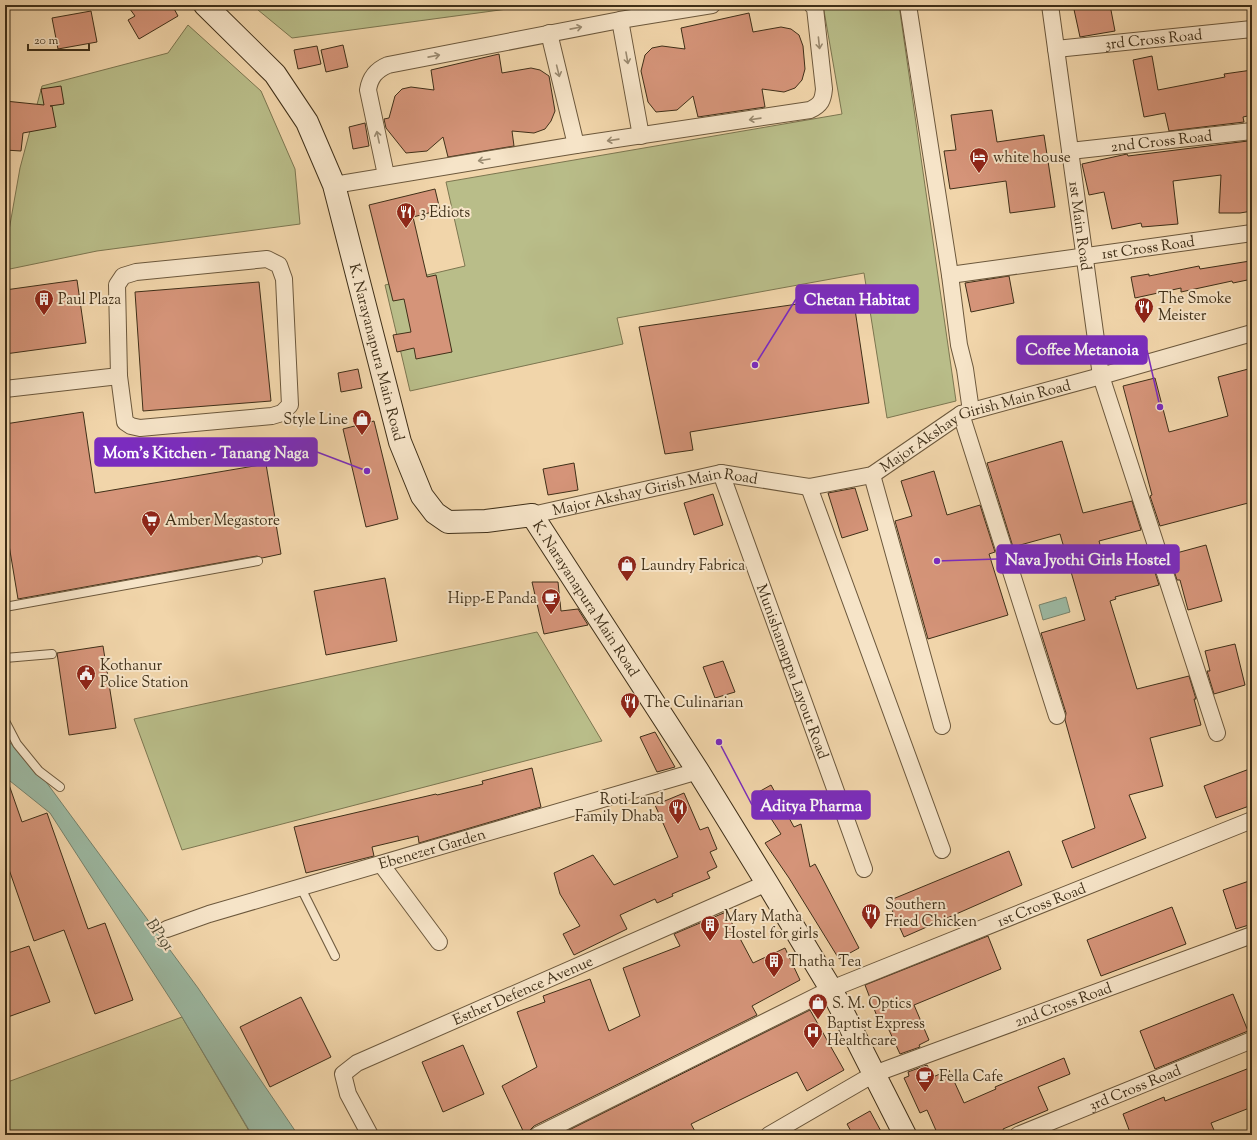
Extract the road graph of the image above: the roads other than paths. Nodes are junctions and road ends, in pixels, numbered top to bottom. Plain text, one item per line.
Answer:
1 (205, 5) edge
2 (712, 5) edge
3 (812, 5) edge
4 (908, 5) edge
5 (1050, 5) edge
6 (620, 20) junction
7 (1252, 29) edge
8 (549, 33) junction
9 (1056, 49) junction
10 (1252, 131) edge
11 (642, 136) junction
12 (576, 145) junction
13 (1070, 151) junction
14 (386, 175) junction
15 (334, 185) junction
16 (1252, 233) edge
17 (1085, 256) junction
18 (950, 275) junction
19 (1252, 332) edge
20 (119, 376) junction
21 (1101, 376) junction
22 (5, 389) edge
23 (966, 412) junction
24 (721, 473) junction
25 (872, 475) junction
26 (809, 487) junction
27 (532, 515) junction
28 (258, 561) dead end
29 (5, 606) edge
30 (52, 654) dead end
31 (5, 658) edge
32 (1057, 716) dead end
33 (5, 721) edge
34 (942, 726) dead end
35 (1217, 733) dead end
36 (698, 771) junction
37 (60, 787) dead end
38 (1252, 820) edge
39 (942, 850) dead end
40 (381, 864) junction
41 (864, 869) dead end
42 (767, 883) junction
43 (301, 888) junction
44 (167, 929) dead end
45 (1252, 935) edge
46 (439, 942) dead end
47 (335, 956) dead end
48 (831, 989) junction
49 (1252, 1040) edge
50 (874, 1074) junction
51 (370, 1135) edge
52 (538, 1135) edge
53 (769, 1135) edge
54 (905, 1135) edge
55 (1018, 1135) edge

1 - 15 street, K. Narayanapura Main Road
2 - 6 street
3 -> 11 street
4 - 18 street
5 - 9 street, 1st Main Road
8 -> 6 street
6 -> 11 street
7 - 9 street, 3rd Cross Road
8 -> 12 street
14 -> 8 street
9 - 13 street, 1st Main Road
10 - 13 street, 2nd Cross Road
11 -> 12 street
12 -> 14 street
13 - 17 street, 1st Main Road
14 - 15 street
15 - 27 street, K. Narayanapura Main Road
16 - 17 street, 1st Cross Road
17 - 18 street, 1st Cross Road
17 - 21 street, 1st Main Road
18 - 23 street
19 - 21 street, Major Akshay Girish Main Road
20 - 20 street
20 - 22 street
21 - 23 street, Major Akshay Girish Main Road
21 - 35 street, 1st Main Road
23 - 25 street, Major Akshay Girish Main Road
23 - 32 street
24 - 26 street, Major Akshay Girish Main Road
24 - 27 street, Major Akshay Girish Main Road
24 - 41 street, Munishamappa Layout Road
25 - 26 street, Major Akshay Girish Main Road
25 - 34 street
26 - 39 street
27 - 36 street, K. Narayanapura Main Road
28 - 29 lane
30 - 31 lane
33 - 37 lane
36 - 40 street, Ebenezer Garden
36 - 42 street, K. Narayanapura Main Road
38 - 48 street, 1st Cross Road
40 - 43 street, Ebenezer Garden
40 - 46 street
42 - 48 street, K. Narayanapura Main Road
42 - 51 street, Esther Defence Avenue
43 - 44 street, Ebenezer Garden
43 - 47 lane
45 - 50 street, 2nd Cross Road
48 - 50 street, K. Narayanapura Main Road
48 - 52 street, 1st Cross Road
49 - 55 street, 3rd Cross Road
50 - 53 street, 2nd Cross Road
50 - 54 street, K. Narayanapura Main Road

